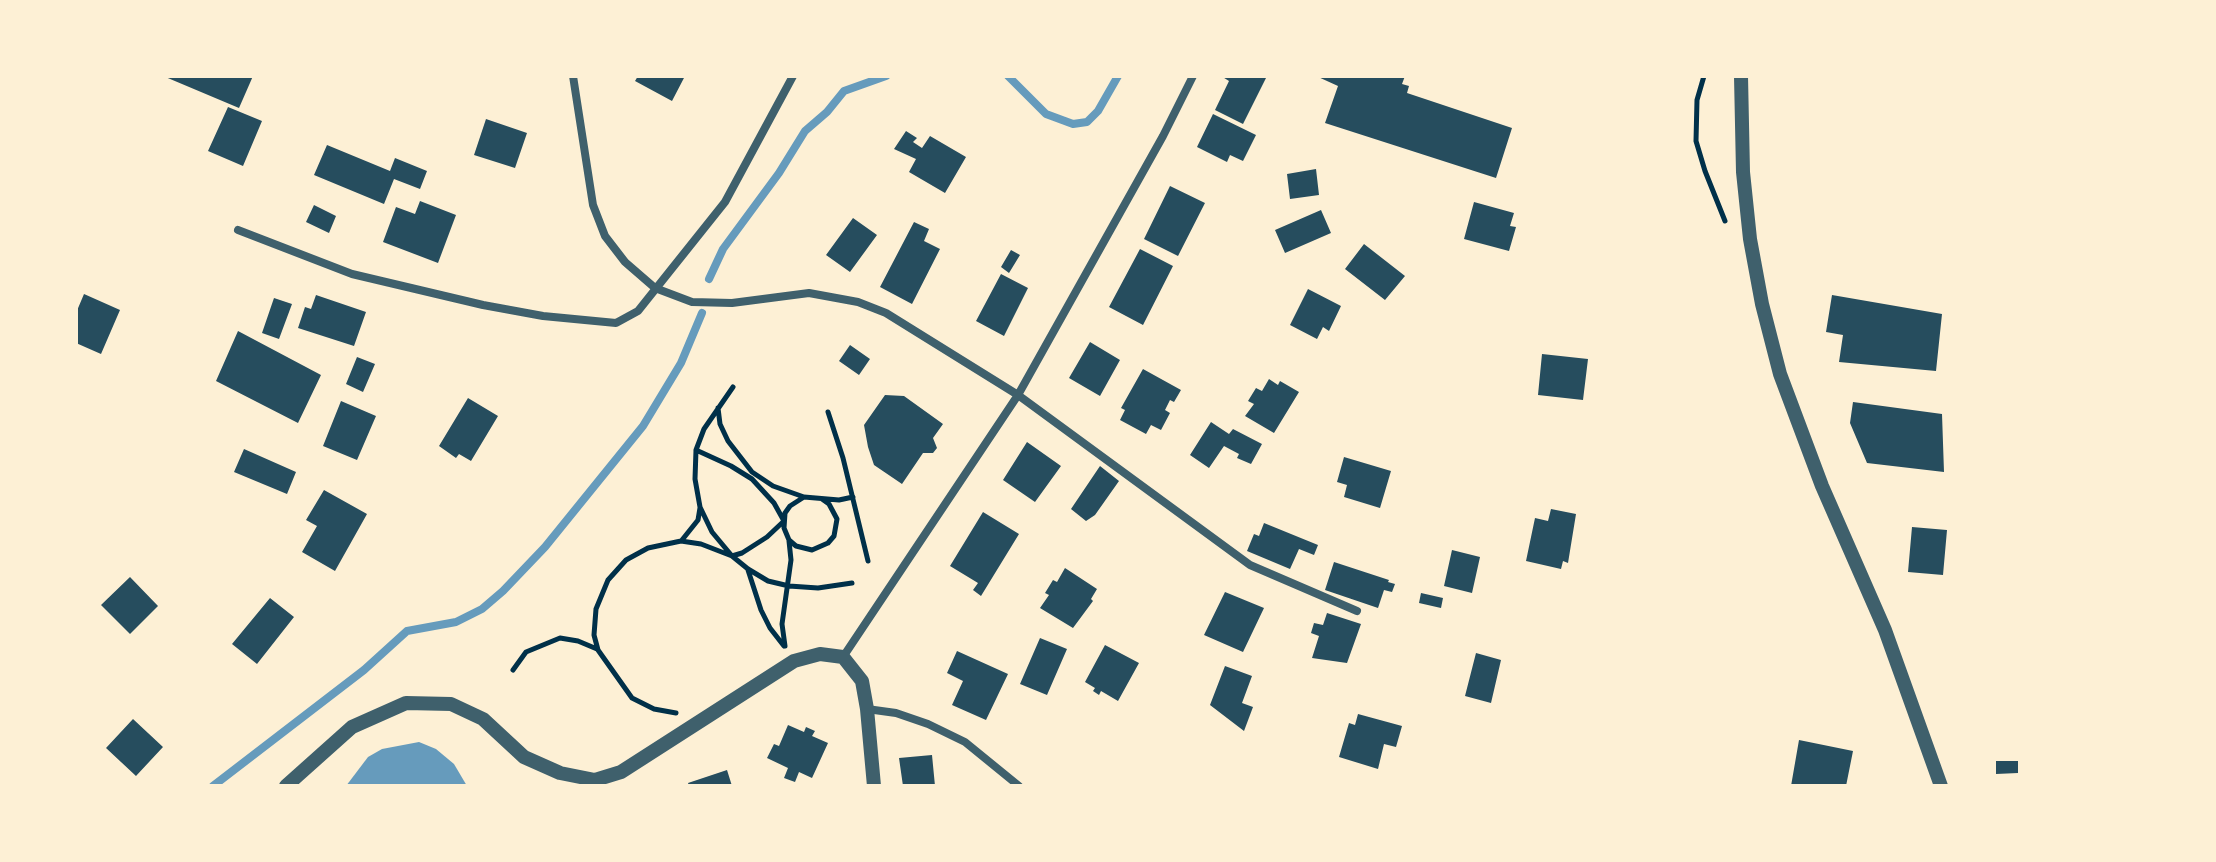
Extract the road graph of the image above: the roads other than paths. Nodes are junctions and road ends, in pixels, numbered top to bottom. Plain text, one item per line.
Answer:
1 (573, 76) edge
2 (793, 76) edge
3 (1193, 76) edge
4 (1741, 76) edge
5 (238, 230) dead end
6 (655, 288) junction
7 (1018, 395) junction
8 (1357, 611) dead end
9 (843, 657) junction
10 (867, 709) junction
11 (286, 786) edge
12 (874, 786) edge
13 (1019, 786) edge
14 (1941, 786) edge

1 - 6 street
2 - 6 street
3 - 7 street
4 - 14 street
5 - 6 street
6 - 7 street
7 - 8 street
7 - 9 street
9 - 10 street
9 - 11 street
10 - 12 street
10 - 13 street

